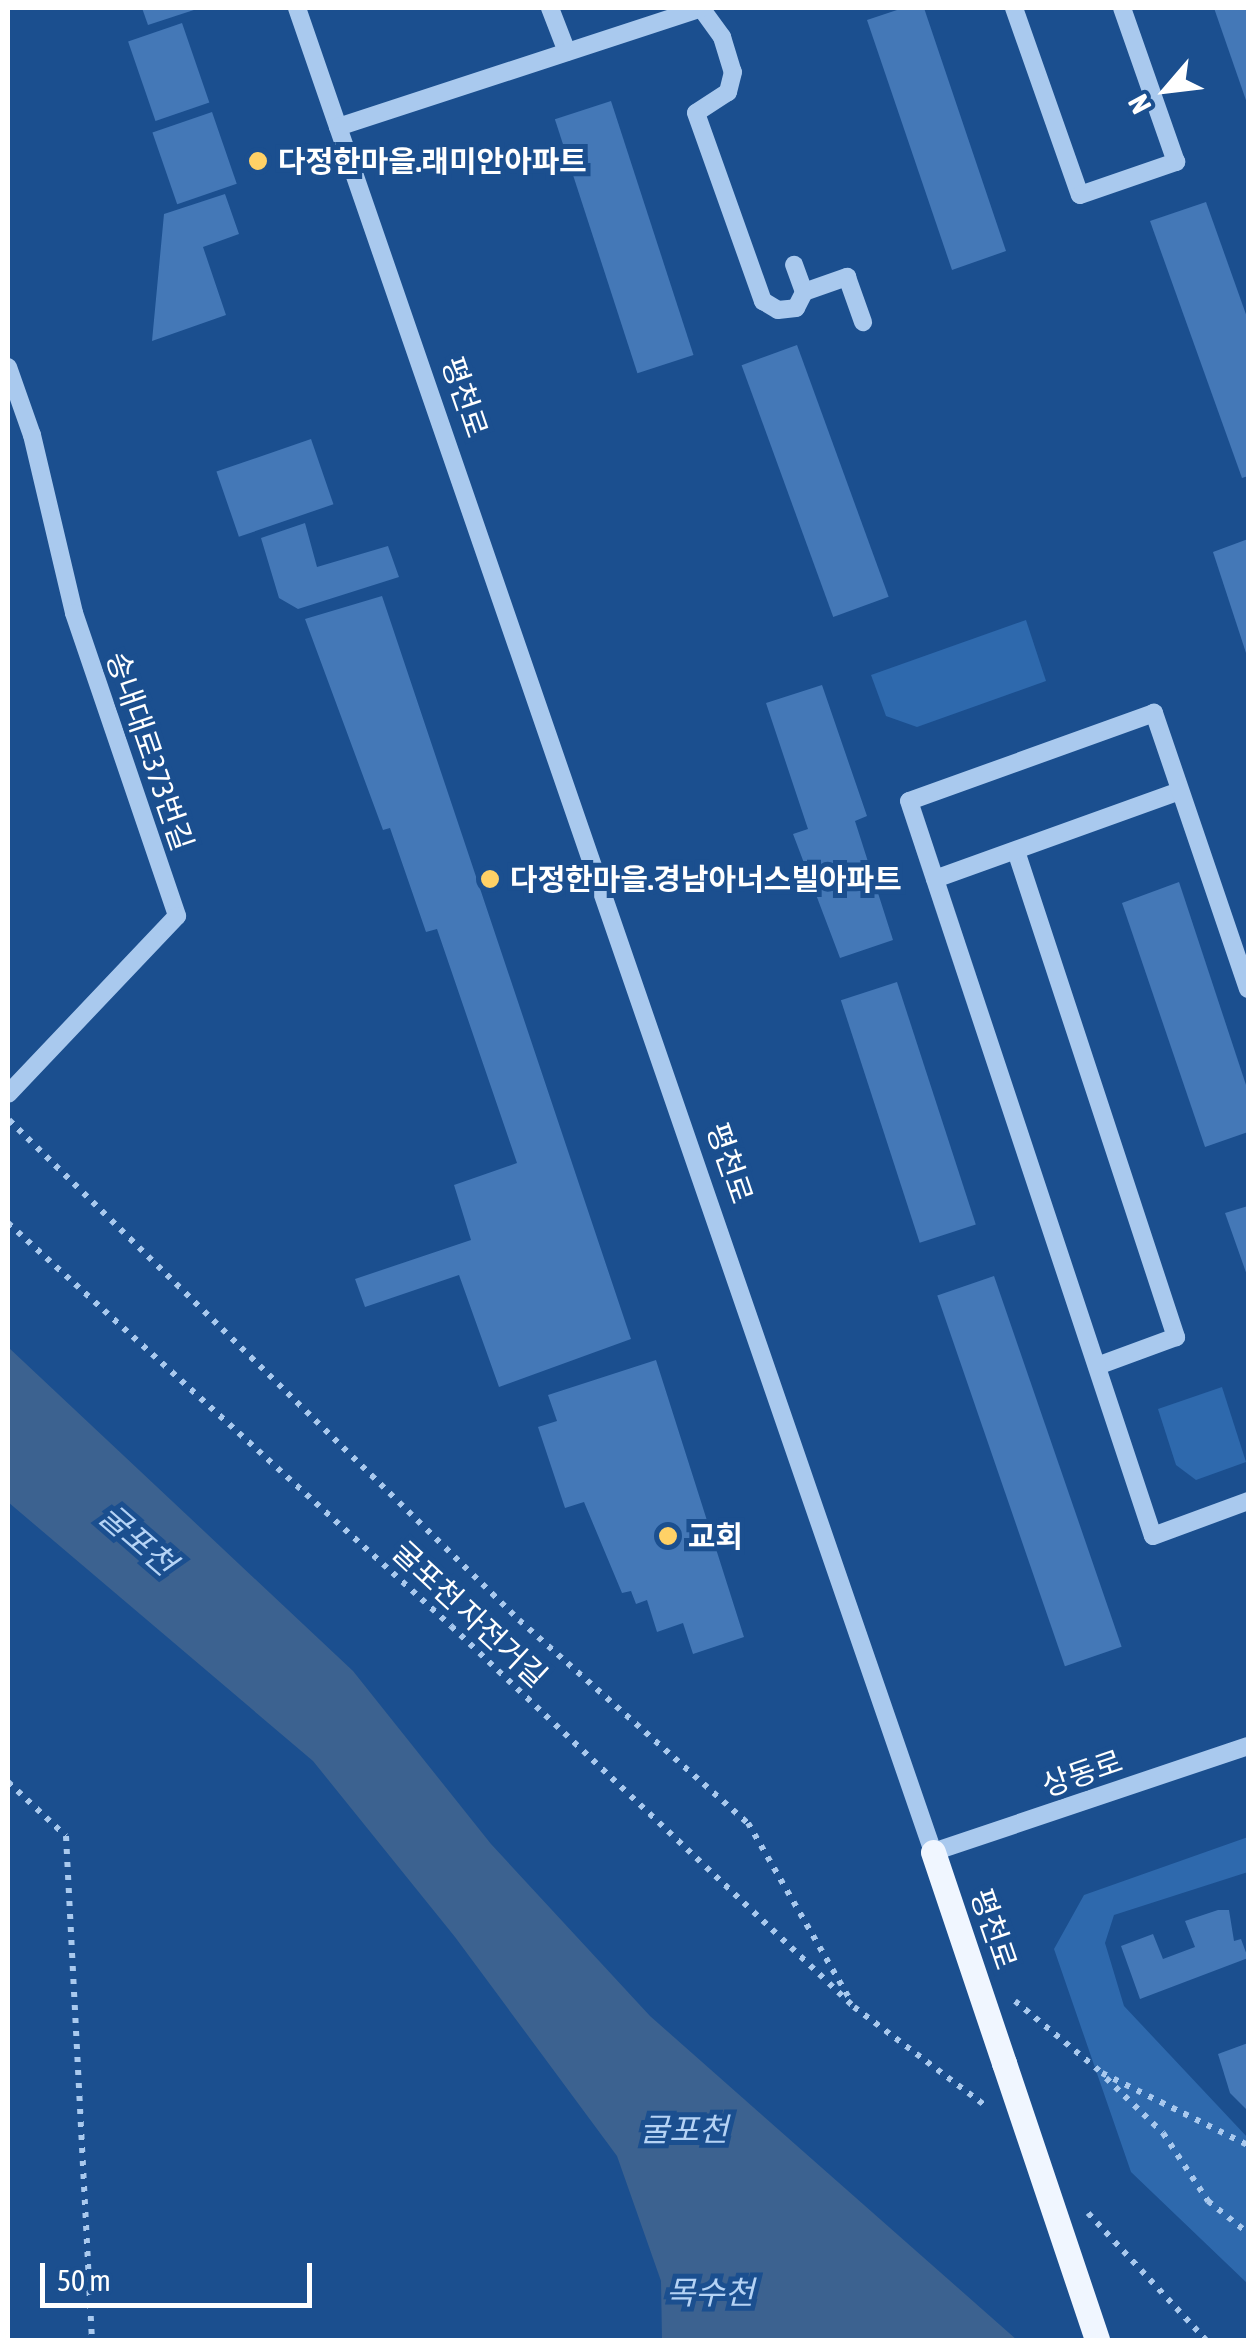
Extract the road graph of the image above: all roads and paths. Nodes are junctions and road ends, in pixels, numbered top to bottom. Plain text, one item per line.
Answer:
1 (297, 8) edge
2 (550, 8) edge
3 (702, 8) edge
4 (1014, 8) edge
5 (1122, 8) edge
6 (567, 52) junction
7 (338, 128) junction
8 (794, 266) dead end
9 (804, 292) junction
10 (863, 322) dead end
11 (8, 367) edge
12 (1180, 792) junction
13 (1016, 850) junction
14 (936, 879) junction
15 (1248, 989) edge
16 (8, 1094) edge
17 (8, 1118) edge
18 (8, 1223) edge
19 (1097, 1366) junction
20 (1248, 1501) edge
21 (1248, 1746) edge
22 (8, 1782) edge
23 (934, 1852) junction
24 (972, 1965) junction
25 (854, 2006) junction
26 (898, 2042) dead end
27 (1102, 2073) junction
28 (1248, 2144) edge
29 (1248, 2233) edge
30 (92, 2340) edge
31 (1097, 2340) edge

1 - 7 street, 평천로
2 - 6 street
3 - 6 street
3 - 9 street
4 - 5 street
6 - 7 street
7 - 23 street, 평천로
8 - 9 street
9 - 10 street
11 - 16 street, 송내대로373번길
12 - 13 street
12 - 14 street
12 - 15 street
13 - 14 street
13 - 19 street
14 - 19 street
17 - 25 path
18 - 25 path, 굴포천 자전거길
19 - 20 street
21 - 23 street, 상동로
22 - 30 path
23 - 24 main road, 평천로
24 - 27 path
24 - 31 main road, 평천로, bridge
25 - 26 path, 굴포천 자전거길
27 - 28 path
27 - 29 path

